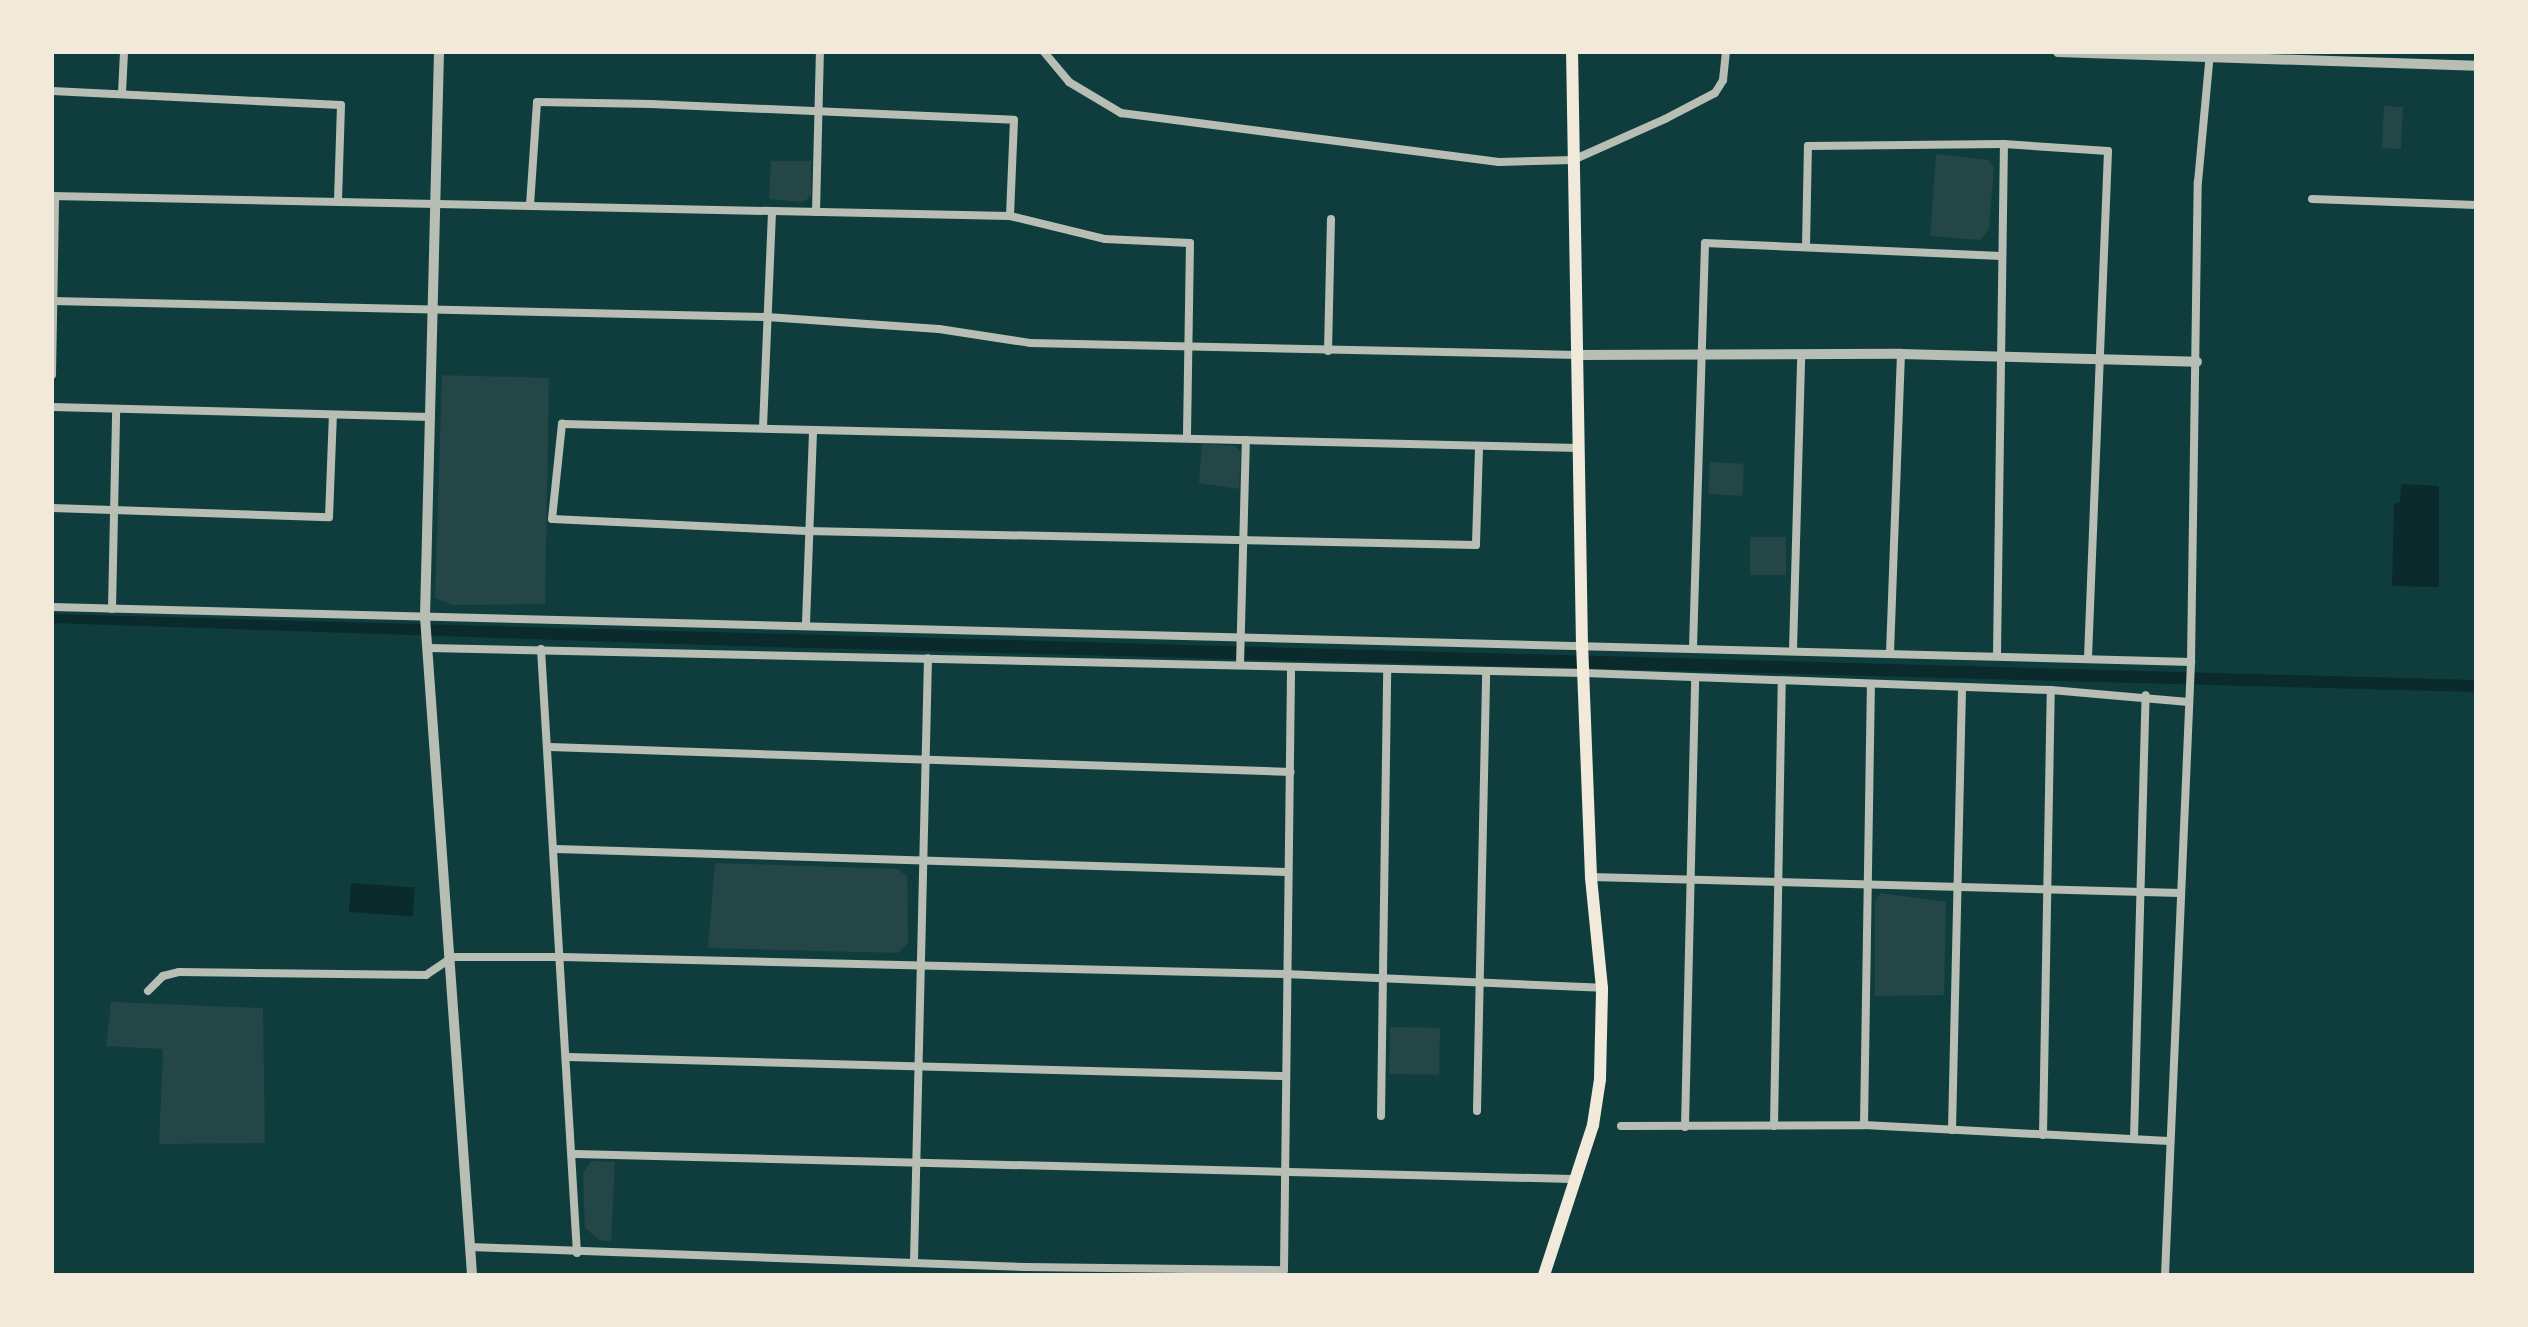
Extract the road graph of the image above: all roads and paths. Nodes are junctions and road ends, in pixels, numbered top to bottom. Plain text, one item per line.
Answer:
1 (124, 52) edge
2 (439, 52) edge
3 (820, 52) edge
4 (1044, 52) edge
5 (1572, 52) edge
6 (1726, 52) edge
7 (2058, 52) edge
8 (2210, 56) edge
9 (2476, 66) edge
10 (52, 91) edge
11 (122, 93) junction
12 (818, 112) junction
13 (2004, 144) junction
14 (1573, 160) junction
15 (53, 196) edge
16 (338, 199) junction
17 (2312, 199) dead end
18 (435, 202) junction
19 (530, 205) junction
20 (2476, 205) edge
21 (772, 211) junction
22 (816, 212) junction
23 (1010, 216) junction
24 (1331, 219) dead end
25 (1806, 247) junction
26 (2001, 256) junction
27 (54, 301) edge
28 (432, 312) junction
29 (767, 317) junction
30 (1191, 347) junction
31 (1328, 351) junction
32 (1901, 354) junction
33 (1578, 355) junction
34 (1801, 355) junction
35 (1699, 356) junction
36 (2002, 358) junction
37 (2099, 361) junction
38 (2197, 362) junction
39 (52, 375) edge
40 (52, 407) edge
41 (116, 410) junction
42 (333, 415) junction
43 (430, 417) junction
44 (763, 427) junction
45 (813, 430) junction
46 (1187, 436) junction
47 (1246, 440) junction
48 (1479, 448) junction
49 (1579, 448) junction
50 (52, 508) edge
51 (113, 510) junction
52 (807, 531) junction
53 (1243, 541) junction
54 (52, 607) edge
55 (112, 609) junction
56 (426, 619) junction
57 (806, 623) junction
58 (1240, 640) junction
59 (428, 644) junction
60 (1693, 648) junction
61 (541, 649) junction
62 (1582, 649) junction
63 (1793, 650) junction
64 (1890, 653) junction
65 (1997, 655) junction
66 (928, 658) junction
67 (2088, 658) junction
68 (1240, 665) junction
69 (2191, 666) junction
70 (1291, 668) junction
71 (1387, 671) junction
72 (1584, 672) junction
73 (1486, 673) junction
74 (1695, 678) junction
75 (1782, 683) junction
76 (1871, 686) junction
77 (1962, 690) junction
78 (2051, 690) junction
79 (2146, 695) junction
80 (2188, 702) junction
81 (550, 747) junction
82 (927, 762) junction
83 (1291, 772) junction
84 (556, 849) junction
85 (924, 861) junction
86 (1286, 872) junction
87 (1591, 877) junction
88 (1693, 879) junction
89 (1781, 881) junction
90 (1864, 883) junction
91 (1960, 886) junction
92 (2047, 889) junction
93 (2140, 892) junction
94 (2181, 893) junction
95 (453, 957) junction
96 (562, 957) junction
97 (920, 967) junction
98 (1285, 974) junction
99 (1386, 979) junction
100 (1482, 983) junction
101 (1602, 988) junction
102 (148, 991) dead end
103 (568, 1057) junction
104 (917, 1067) junction
105 (1283, 1076) junction
106 (1477, 1111) dead end
107 (1381, 1116) dead end
108 (1864, 1125) junction
109 (1621, 1126) dead end
110 (1774, 1126) junction
111 (1685, 1127) junction
112 (1952, 1130) junction
113 (2043, 1135) junction
114 (2134, 1139) junction
115 (2169, 1141) junction
116 (575, 1154) junction
117 (914, 1164) junction
118 (1281, 1170) junction
119 (1572, 1179) junction
120 (470, 1247) junction
121 (577, 1253) junction
122 (914, 1261) junction
123 (1024, 1271) edge
124 (472, 1275) edge
125 (1544, 1275) edge
126 (2165, 1275) edge

1 - 11 street
2 - 18 street
3 - 12 street
4 - 14 street
5 - 14 main road
6 - 14 street
7 - 8 street
8 - 9 street
8 - 38 street
10 - 11 street
11 - 16 street
12 - 19 street
12 - 22 street
12 - 23 street
13 - 25 street
13 - 26 street
13 - 37 street
14 - 33 main road
15 - 16 street
15 - 27 street
16 - 18 street
17 - 20 street
18 - 19 street
18 - 28 street
19 - 21 street
21 - 22 street
21 - 29 street
22 - 23 street
23 - 30 street
24 - 31 street
25 - 26 street
25 - 35 street
26 - 36 street
27 - 28 street
27 - 39 street
28 - 29 street
28 - 43 street
29 - 30 street
29 - 44 street
30 - 31 street
30 - 46 street
31 - 33 street
32 - 34 street
32 - 36 street
32 - 64 street
33 - 35 street
33 - 49 main road
34 - 35 street
34 - 63 street
35 - 60 street
36 - 37 street
36 - 65 street
37 - 38 street
37 - 67 street
38 - 69 street
40 - 41 street
41 - 42 street
41 - 51 street
42 - 43 street
42 - 51 street
43 - 56 street
44 - 45 street
44 - 52 street
45 - 46 street
45 - 52 street
46 - 47 street
47 - 48 street
47 - 53 street
48 - 49 street
48 - 53 street
49 - 62 main road
50 - 51 street
51 - 55 street
52 - 53 street
52 - 57 street
53 - 58 street
54 - 55 street
55 - 56 street
56 - 57 street
56 - 59 street
57 - 58 street
58 - 62 street
58 - 68 street
59 - 61 street
59 - 95 street
60 - 62 street
60 - 63 street
61 - 66 street
61 - 81 street
62 - 72 main road
63 - 64 street
64 - 65 street
65 - 67 street
66 - 68 street
66 - 82 street
67 - 69 street
68 - 70 street
69 - 80 street
70 - 71 street
70 - 83 street
71 - 73 street
71 - 99 street
72 - 73 street
72 - 74 street
72 - 87 main road
73 - 100 street
74 - 75 street
74 - 88 street
75 - 76 street
75 - 89 street
76 - 77 street
76 - 90 street
77 - 78 street
77 - 91 street
78 - 79 street
78 - 92 street
79 - 80 street
79 - 93 street
80 - 94 street
81 - 82 street
81 - 84 street
82 - 83 street
82 - 85 street
83 - 86 street
84 - 85 street
84 - 96 street
85 - 86 street
85 - 97 street
86 - 98 street
87 - 88 street
87 - 101 main road
88 - 89 street
88 - 111 street
89 - 90 street
89 - 110 street
90 - 91 street
90 - 108 street
91 - 92 street
91 - 112 street
92 - 93 street
92 - 113 street
93 - 94 street
93 - 114 street
94 - 115 street
95 - 96 street
95 - 102 street
95 - 120 street
96 - 97 street
96 - 103 street
97 - 98 street
97 - 104 street
98 - 99 street
98 - 105 street
99 - 100 street
99 - 107 street
100 - 101 street
100 - 106 street
101 - 119 main road
103 - 104 street
103 - 116 street
104 - 105 street
104 - 117 street
105 - 118 street
108 - 110 street
108 - 112 street
109 - 111 street
110 - 111 street
112 - 113 street
113 - 114 street
114 - 115 street
115 - 126 street
116 - 117 street
116 - 121 street
117 - 118 street
117 - 122 street
118 - 119 street
118 - 123 street
119 - 125 main road
120 - 121 street
120 - 124 street
121 - 122 street
122 - 123 street

